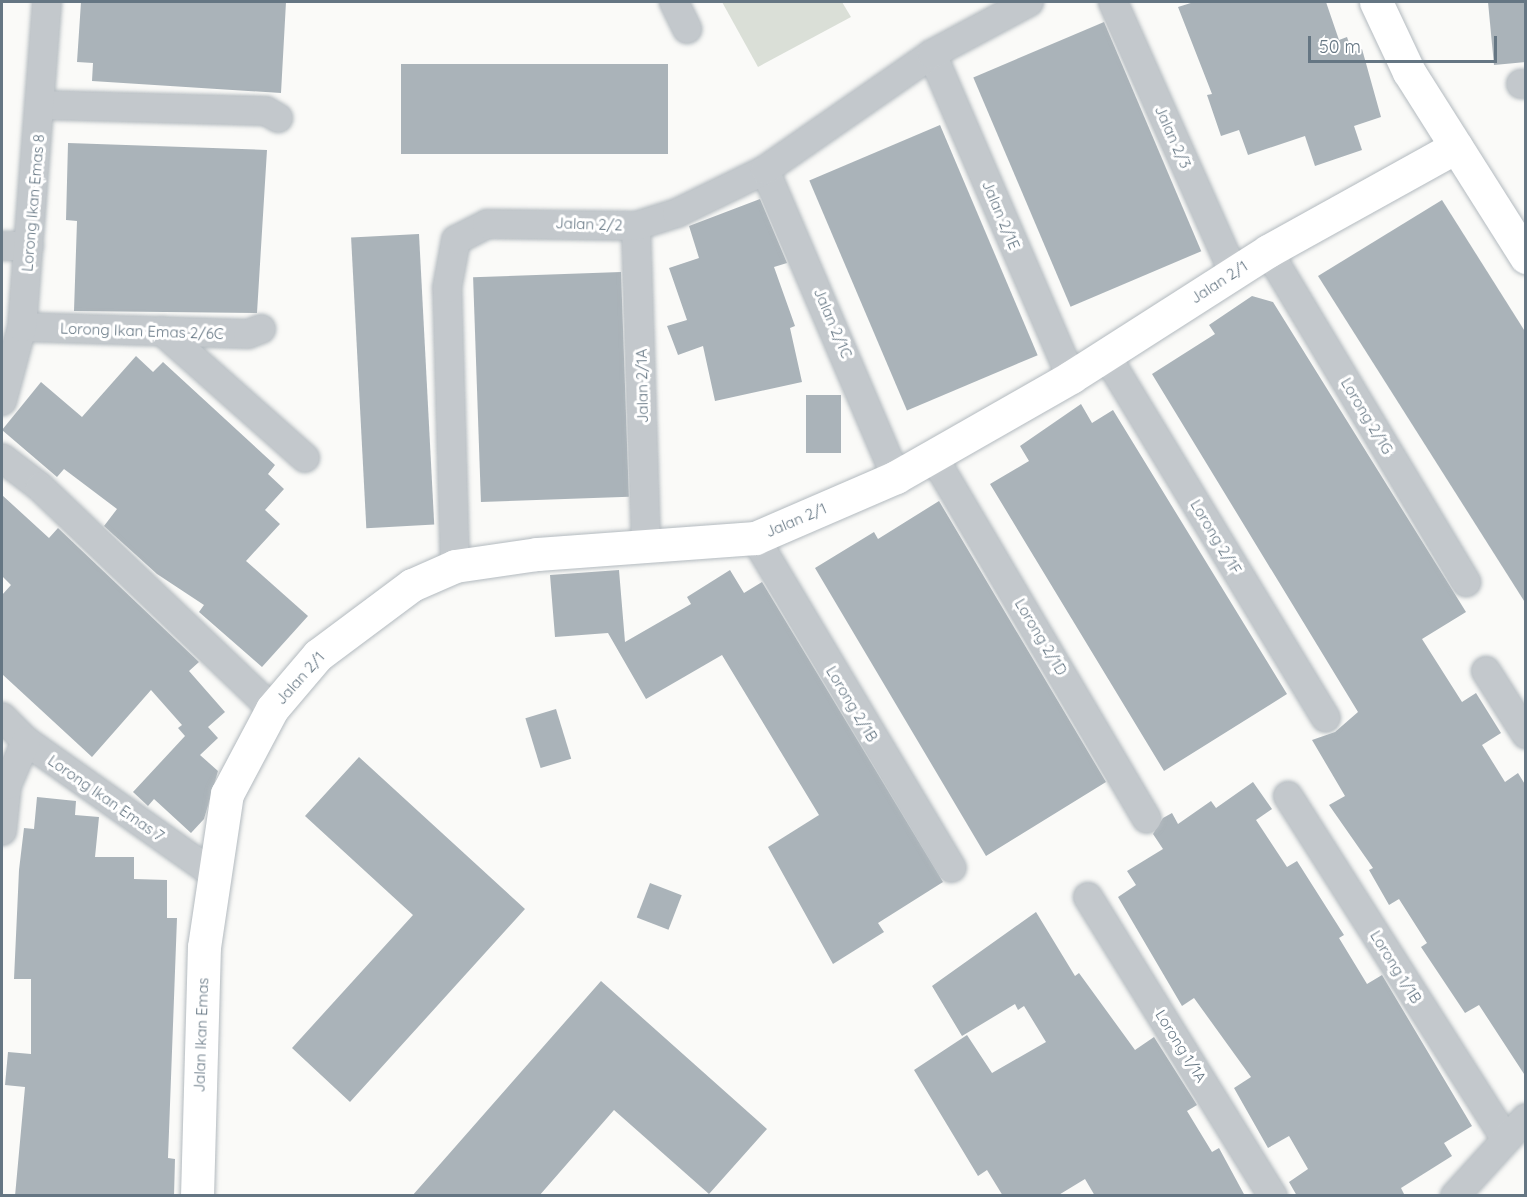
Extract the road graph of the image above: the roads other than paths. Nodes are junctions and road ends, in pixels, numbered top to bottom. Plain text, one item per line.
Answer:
1 (47, 2) edge
2 (674, 2) edge
3 (1029, 2) edge
4 (1113, 2) edge
5 (1376, 2) edge
6 (687, 29) dead end
7 (932, 54) junction
8 (41, 105) junction
9 (278, 118) dead end
10 (1456, 147) junction
11 (765, 170) junction
12 (636, 226) junction
13 (15, 246) edge
14 (1268, 251) junction
15 (1526, 257) edge
16 (1233, 272) junction
17 (22, 327) junction
18 (261, 329) dead end
19 (162, 331) junction
20 (1106, 355) junction
21 (1071, 377) junction
22 (2, 401) edge
23 (933, 456) junction
24 (2, 458) edge
25 (305, 458) dead end
26 (896, 477) junction
27 (755, 538) junction
28 (646, 545) junction
29 (455, 566) junction
30 (1466, 582) dead end
31 (1486, 671) dead end
32 (272, 709) junction
33 (2, 717) edge
34 (1326, 718) dead end
35 (1526, 734) edge
36 (26, 741) junction
37 (1288, 796) dead end
38 (1147, 819) dead end
39 (2, 831) edge
40 (952, 868) dead end
41 (214, 874) junction
42 (1088, 897) dead end
43 (1526, 1118) edge
44 (1504, 1138) junction
45 (197, 1196) edge
46 (1273, 1196) edge
47 (1455, 1196) edge

1 - 8 street, Lorong Ikan Emas 8
2 - 6 street
3 - 7 street, Jalan 2/2
4 - 16 street, Jalan 2/3
5 - 10 street
7 - 11 street, Jalan 2/2
7 - 21 street, Jalan 2/1E
8 - 9 street
8 - 13 street, Lorong Ikan Emas 8
10 - 14 street, Jalan 2/1
10 - 15 street
11 - 12 street, Jalan 2/2
11 - 26 street, Jalan 2/1C
12 - 28 street, Jalan 2/1A
12 - 29 street, Jalan 2/2
13 - 17 street, Lorong Ikan Emas 8
14 - 16 street, Jalan 2/1
14 - 30 street, Lorong 2/1G
16 - 20 street, Jalan 2/1
17 - 19 street, Lorong Ikan Emas 2/6C
17 - 22 street, Lorong Ikan Emas 8
18 - 19 street, Lorong Ikan Emas 2/6C
19 - 25 street
20 - 21 street, Jalan 2/1
20 - 34 street, Lorong 2/1F
21 - 23 street, Jalan 2/1
23 - 26 street, Jalan 2/1
23 - 38 street, Lorong 2/1D
24 - 32 street
26 - 27 street, Jalan 2/1
27 - 28 street, Jalan 2/1
27 - 40 street, Lorong 2/1B
28 - 29 street, Jalan 2/1
29 - 32 street, Jalan 2/1
31 - 35 street
32 - 41 street, Jalan 2/1
33 - 36 street, Lorong Ikan Emas 7
36 - 39 street
36 - 41 street, Lorong Ikan Emas 7
37 - 44 street, Lorong 1/1B
41 - 45 street, Jalan Ikan Emas
42 - 46 street, Lorong 1/1A
43 - 44 street
44 - 47 street

